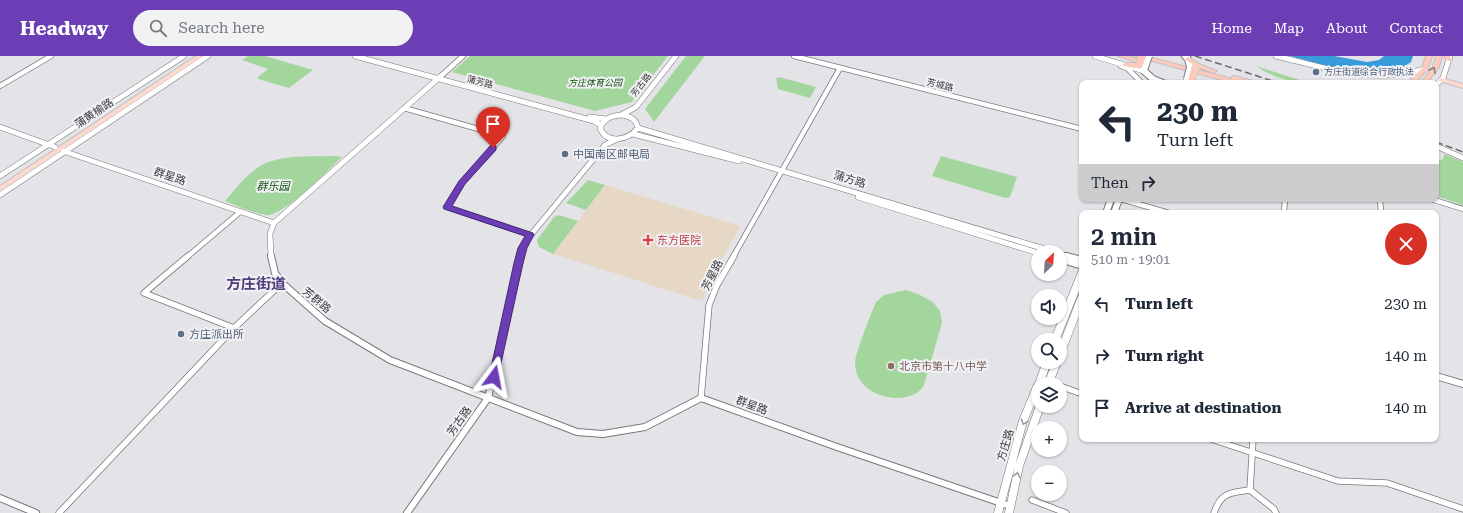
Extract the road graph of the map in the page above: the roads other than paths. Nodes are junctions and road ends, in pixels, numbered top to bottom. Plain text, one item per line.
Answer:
1 (51, 56) edge
2 (184, 56) edge
3 (192, 56) edge
4 (200, 56) edge
5 (208, 56) edge
6 (355, 56) edge
7 (368, 56) edge
8 (463, 56) edge
9 (676, 56) edge
10 (794, 56) edge
11 (1090, 56) edge
12 (1095, 56) edge
13 (1121, 56) edge
14 (1138, 56) edge
15 (1142, 56) edge
16 (1149, 56) edge
17 (1276, 56) edge
18 (1429, 56) edge
19 (1439, 56) edge
20 (1449, 57) edge
21 (1186, 58) edge
22 (1125, 65) joint
23 (840, 68) junction
24 (1143, 68) junction
25 (1192, 68) junction
26 (1425, 69) junction
27 (1225, 75) junction
28 (439, 77) junction
29 (1442, 79) junction
30 (1139, 80) edge
31 (1153, 80) edge
32 (1189, 80) edge
33 (1210, 80) edge
34 (1228, 80) edge
35 (1244, 80) edge
36 (1414, 80) edge
37 (1426, 80) edge
38 (1439, 82) edge
39 (1463, 84) edge
40 (0, 86) edge
41 (636, 107) junction
42 (404, 108) junction
43 (621, 115) junction
44 (606, 119) junction
45 (635, 120) junction
46 (600, 125) junction
47 (0, 127) edge
48 (638, 128) junction
49 (1079, 128) edge
50 (634, 134) junction
51 (605, 136) junction
52 (617, 139) junction
53 (605, 145) junction
54 (1439, 147) edge
55 (57, 148) junction
56 (1463, 158) edge
57 (782, 171) junction
58 (0, 176) edge
59 (0, 182) edge
60 (0, 189) edge
61 (0, 195) edge
62 (1439, 201) edge
63 (1130, 202) edge
64 (1463, 209) edge
65 (1158, 210) edge
66 (240, 212) junction
67 (274, 223) junction
68 (530, 235) junction
69 (1031, 245) edge
70 (1031, 251) edge
71 (1067, 256) edge
72 (1079, 259) edge
73 (1067, 261) edge
74 (1079, 265) edge
75 (1079, 280) edge
76 (282, 283) junction
77 (1079, 305) edge
78 (234, 328) junction
79 (1058, 333) edge
80 (1067, 336) edge
81 (1439, 373) edge
82 (1439, 377) edge
83 (1463, 380) edge
84 (1463, 384) edge
85 (1067, 389) edge
86 (1079, 393) edge
87 (488, 398) junction
88 (702, 398) junction
89 (1031, 403) edge
90 (1038, 413) edge
91 (1220, 442) edge
92 (1253, 442) edge
93 (1252, 453) junction
94 (1250, 490) junction
95 (0, 498) edge
96 (1035, 501) edge
97 (1000, 503) junction
98 (1463, 509) edge
99 (1009, 510) edge
100 (36, 513) edge
101 (59, 513) edge
102 (407, 513) edge
103 (998, 513) edge
104 (1066, 513) edge
105 (1214, 513) edge
106 (1276, 513) edge

1 - 40 street
2 - 55 street
3 - 55 main road, 蒲黄榆路
4 - 55 main road, 蒲黄榆路
5 - 55 street
6 - 28 street, 蒲芳路
7 - 28 street, 蒲芳路
8 - 28 street
9 - 41 street, 芳古路
10 - 23 street, 芳城路
11 - 30 street
12 - 22 street
13 - 33 highway
14 - 34 highway
15 - 24 highway, bridge
16 - 24 main road, bridge
17 - 26 street
18 - 26 highway
37 -> 19 highway
20 - 29 street
21 - 25 main road
21 - 27 highway
22 - 24 highway
23 - 49 street, 芳城路
23 - 57 street, 芳星路
24 - 31 main road
25 - 27 highway
25 - 32 highway, bridge
26 - 36 highway
27 - 35 highway
28 - 42 street
28 - 44 street, 蒲芳路
28 - 46 street, 蒲芳路
29 - 38 street
29 - 39 main road
41 - 43 street
41 - 45 street
42 - 67 street
42 - 68 street
43 - 44 street
43 - 45 street
44 - 46 street
45 - 48 street
46 - 51 street
47 - 55 street, 群星路
48 - 50 street
48 - 57 street, 蒲方路
50 - 52 street
50 - 57 street, 蒲方路
51 - 52 street
51 - 53 street
52 - 53 street
53 - 68 street, 芳古路
54 - 56 street
55 - 58 street
55 - 59 main road, 蒲黄榆路
55 - 60 main road, 蒲黄榆路
55 - 61 street
55 - 66 street, 群星路
57 - 69 street, 蒲方路
57 - 70 street, 蒲方路
57 - 88 street, 芳星路
62 - 64 street
63 - 65 street
66 - 67 street, 群星路
66 - 78 street
67 - 76 street, 芳群路
68 - 87 street, 芳古路
71 - 72 street
73 - 74 street
75 - 79 main road
76 - 78 street
76 - 87 street, 芳群路
77 - 80 main road
78 - 101 street
81 - 83 street
82 - 84 street
85 - 86 street
87 - 88 street
87 - 102 street, 芳古路
88 - 97 street, 群星路
89 -> 97 main road, 方庄路
99 -> 90 main road, 方庄路
91 - 93 street
92 - 93 street
93 - 94 street
93 - 98 street
94 - 105 street
94 - 106 street
95 - 100 street
96 - 104 street
97 - 99 street, 群星路
97 - 103 main road, 方庄路

